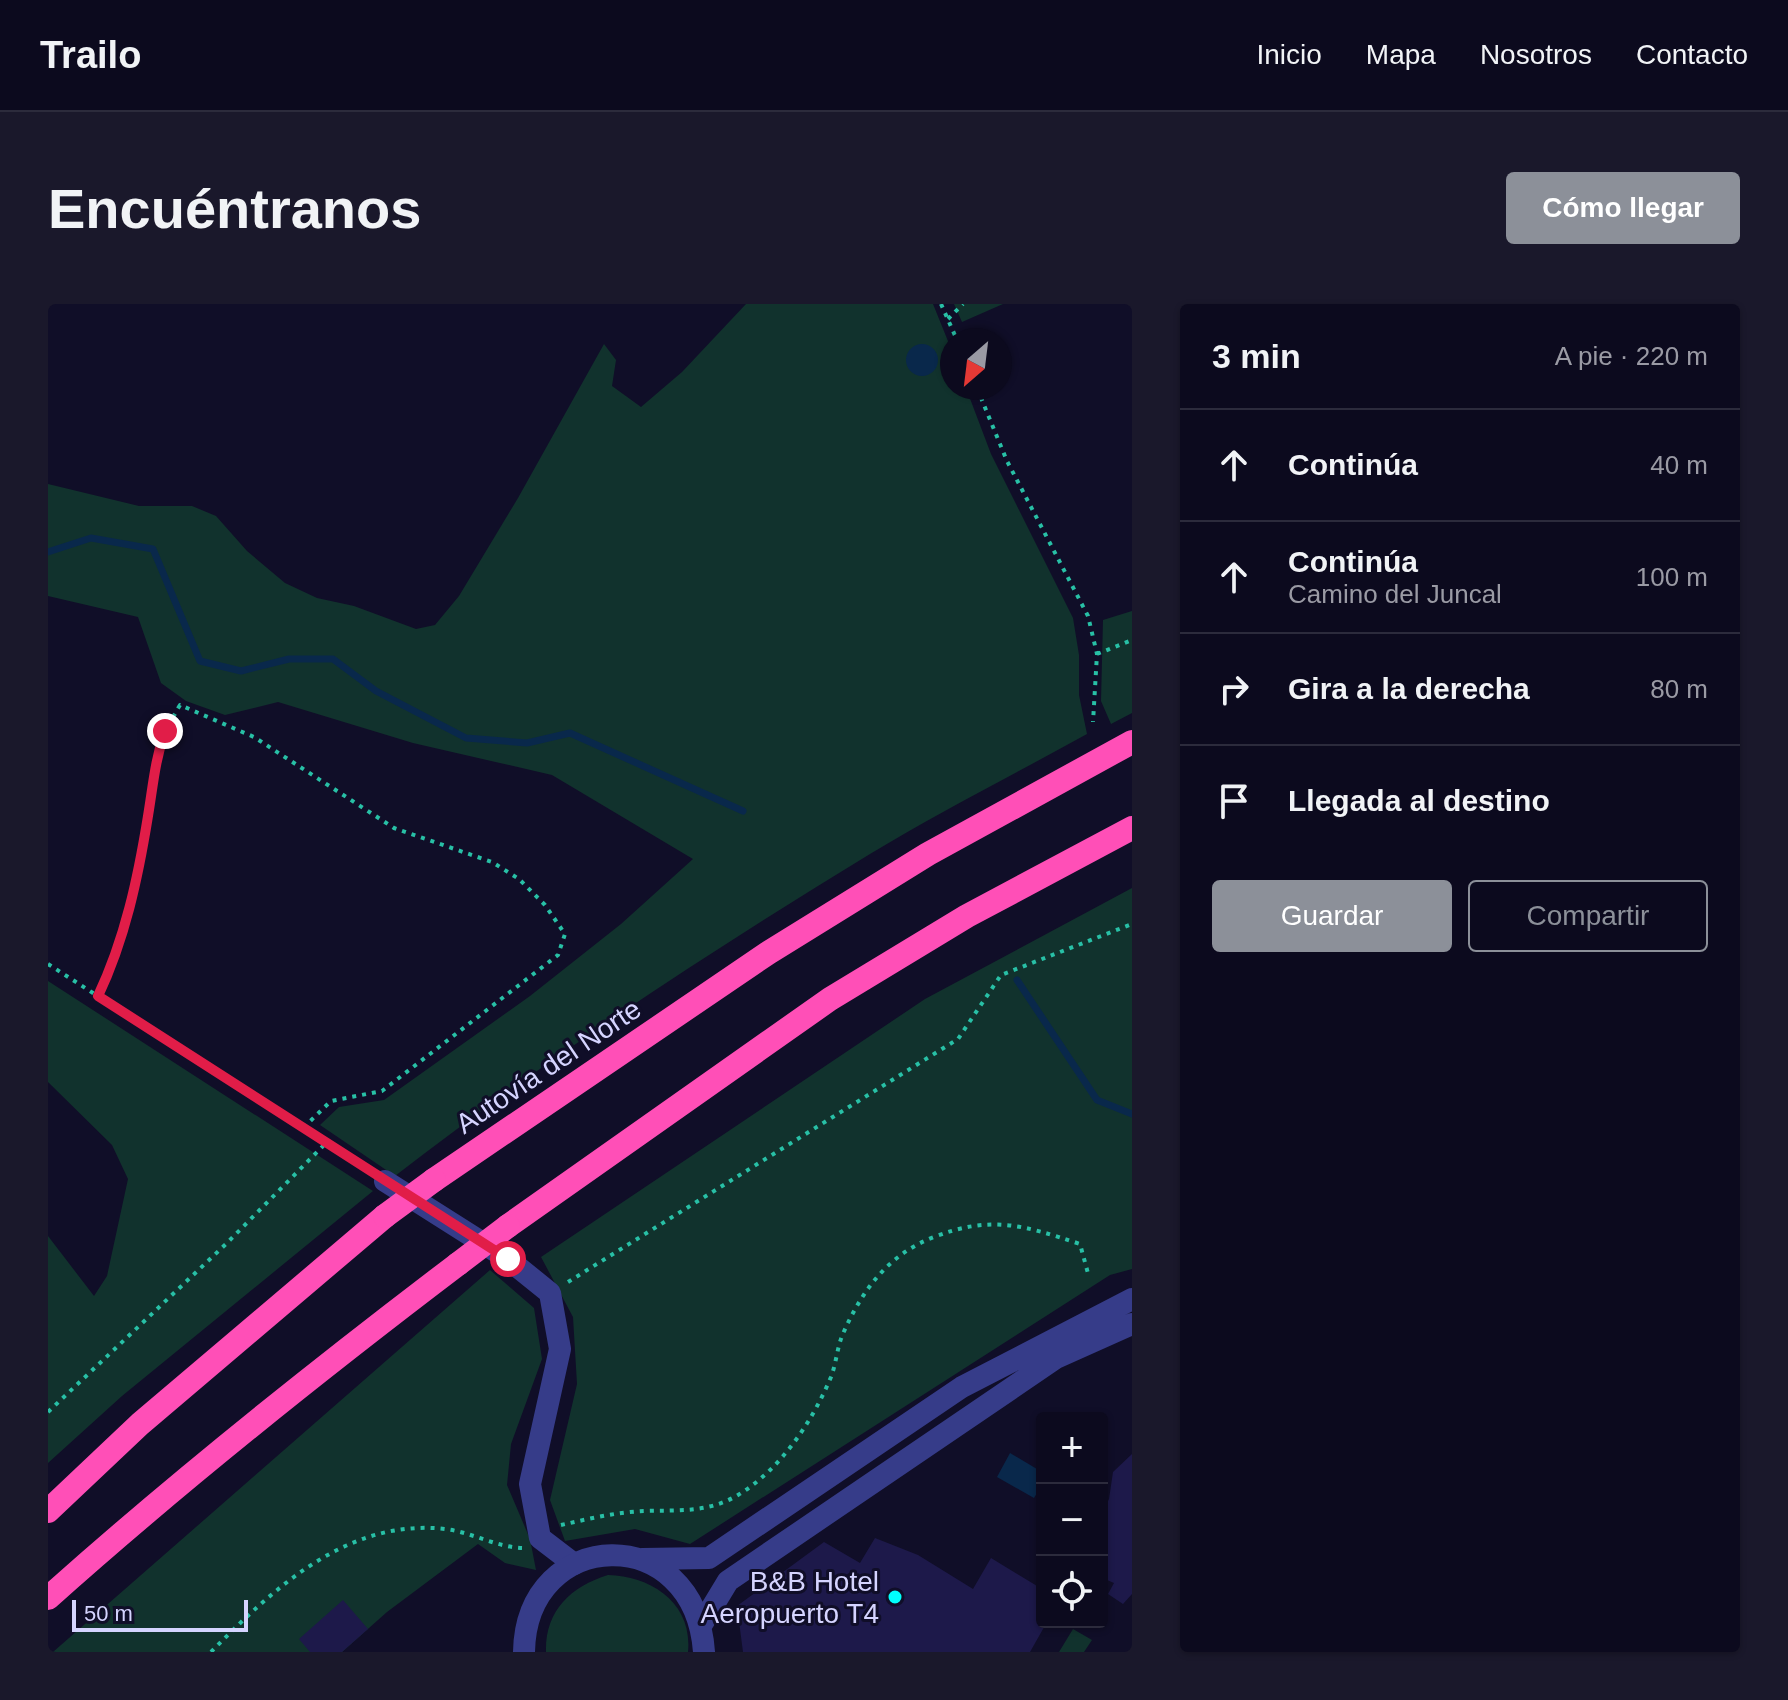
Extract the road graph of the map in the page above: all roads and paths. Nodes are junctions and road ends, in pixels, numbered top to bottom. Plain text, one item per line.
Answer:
1 (941, 304) edge
2 (963, 304) edge
3 (948, 319) junction
4 (952, 328) edge
5 (982, 400) edge
6 (1132, 640) edge
7 (1097, 654) junction
8 (1093, 722) dead end
9 (1132, 742) edge
10 (1132, 828) edge
11 (1132, 924) edge
12 (48, 964) edge
13 (98, 996) junction
14 (302, 1129) junction
15 (325, 1144) junction
16 (385, 1181) joint
17 (1089, 1277) dead end
18 (550, 1293) junction
19 (1132, 1299) edge
20 (1132, 1324) edge
21 (48, 1412) edge
22 (48, 1511) edge
23 (540, 1538) junction
24 (642, 1559) junction
25 (574, 1564) junction
26 (48, 1598) edge
27 (702, 1624) junction
28 (211, 1652) edge
29 (524, 1652) edge
30 (704, 1652) edge

1 - 3 path
2 - 3 path
3 - 4 path
5 - 7 path
6 - 7 path
7 - 8 path
9 - 22 highway, Autovía del Norte, bridge
10 - 26 highway, bridge
11 - 18 path
12 - 13 path
13 - 14 path
13 - 14 path
14 - 15 path
15 - 16 path
15 - 21 path
16 - 18 street
17 - 23 path
18 - 23 street
19 - 24 street
20 - 27 street
23 - 25 street
23 - 28 path
24 - 25 street
24 - 27 street
25 - 29 street
27 - 30 street

